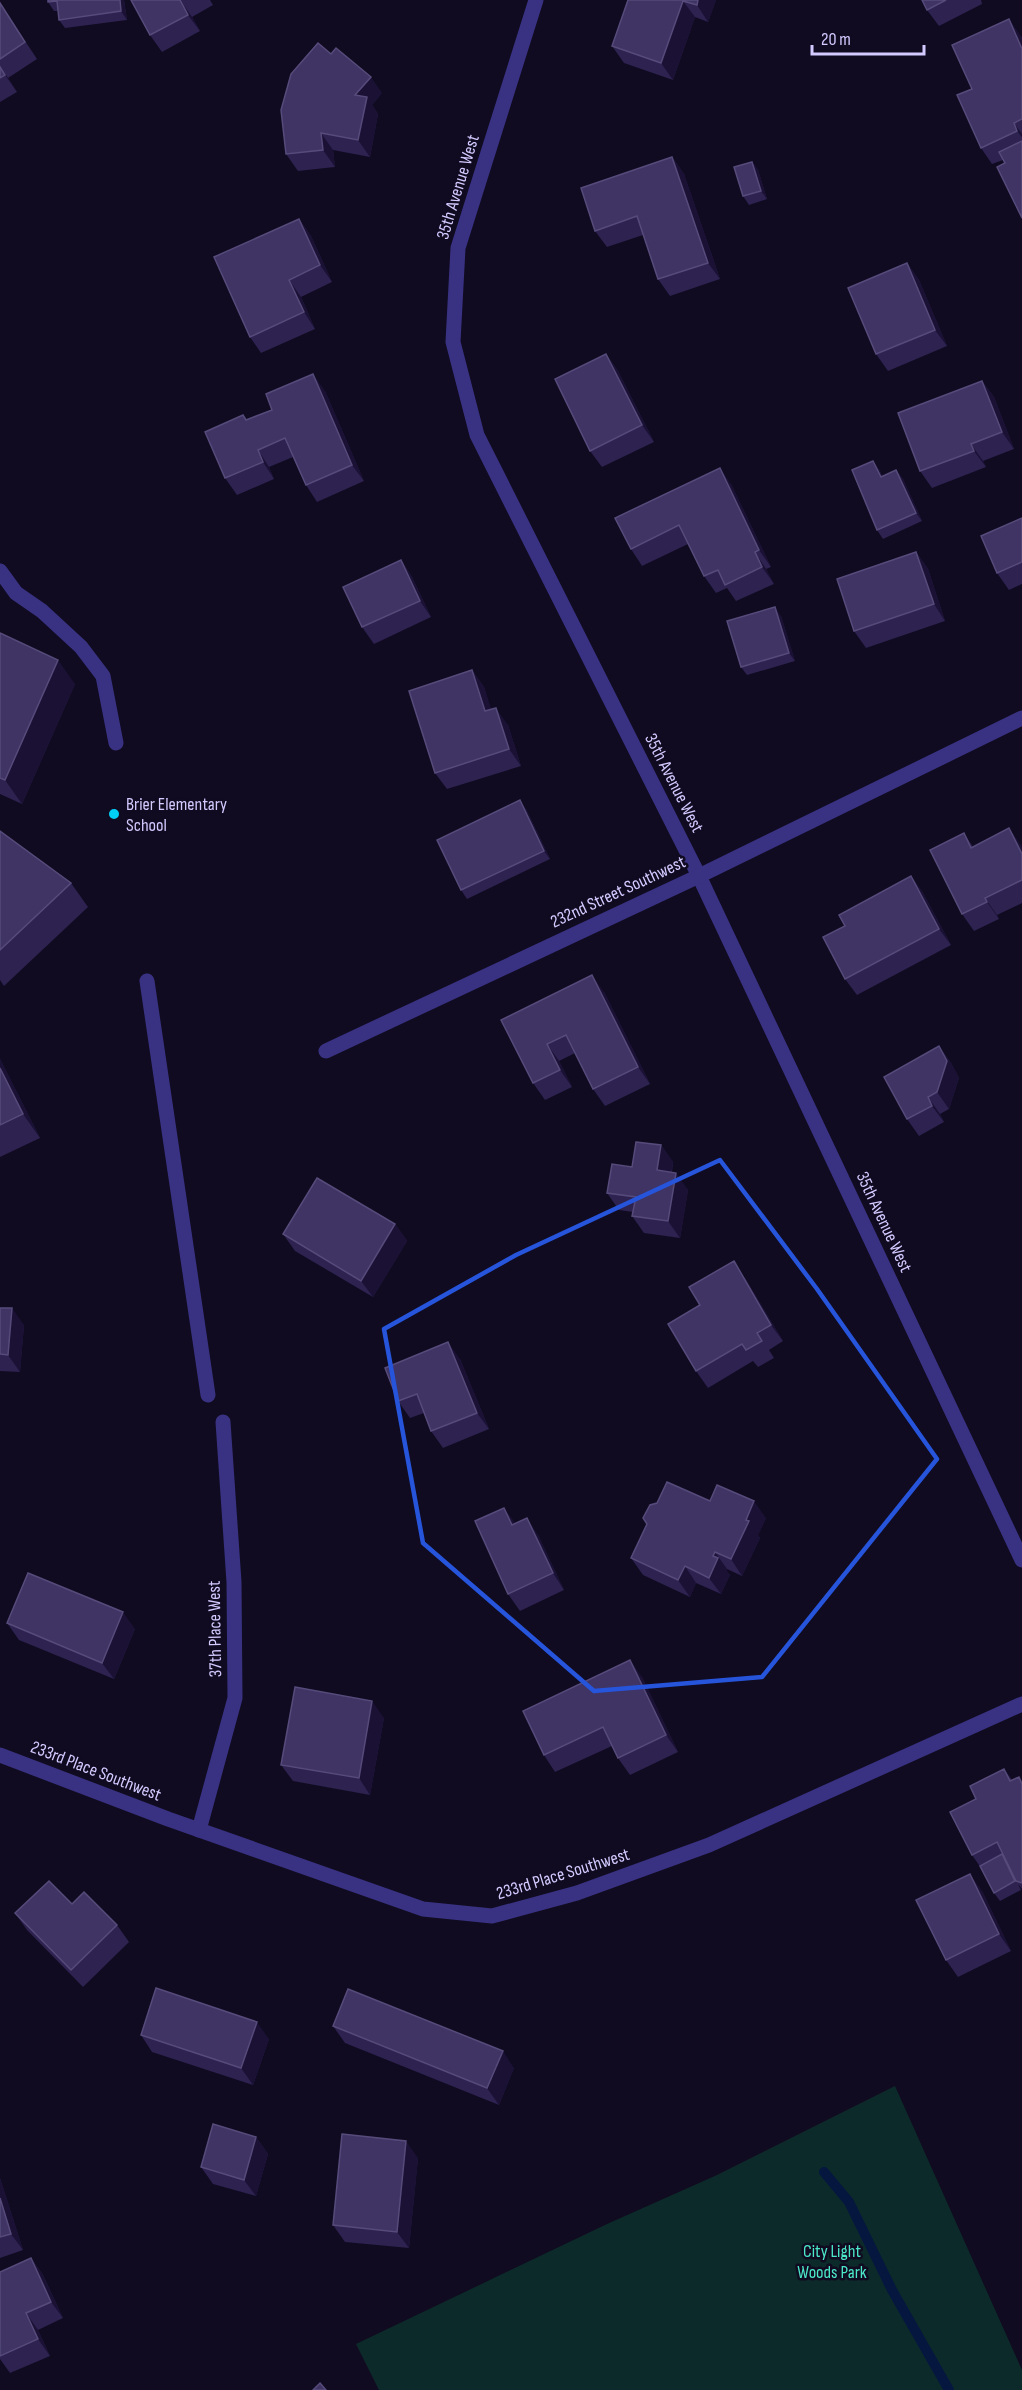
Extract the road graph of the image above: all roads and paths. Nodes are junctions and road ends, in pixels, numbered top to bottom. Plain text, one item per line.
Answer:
1 (536, 0) edge
2 (0, 571) edge
3 (1022, 718) edge
4 (116, 743) dead end
5 (699, 876) junction
6 (147, 981) dead end
7 (326, 1051) dead end
8 (208, 1395) dead end
9 (223, 1422) dead end
10 (1022, 1560) edge
11 (1022, 1704) edge
12 (0, 1755) edge
13 (199, 1830) junction

1 - 5 street, 35th Avenue West
2 - 4 street
3 - 5 street, 232nd Street Southwest
5 - 7 street, 232nd Street Southwest
5 - 10 street, 35th Avenue West
6 - 8 street
9 - 13 street, 37th Place West
11 - 13 street, 233rd Place Southwest
12 - 13 street, 233rd Place Southwest

